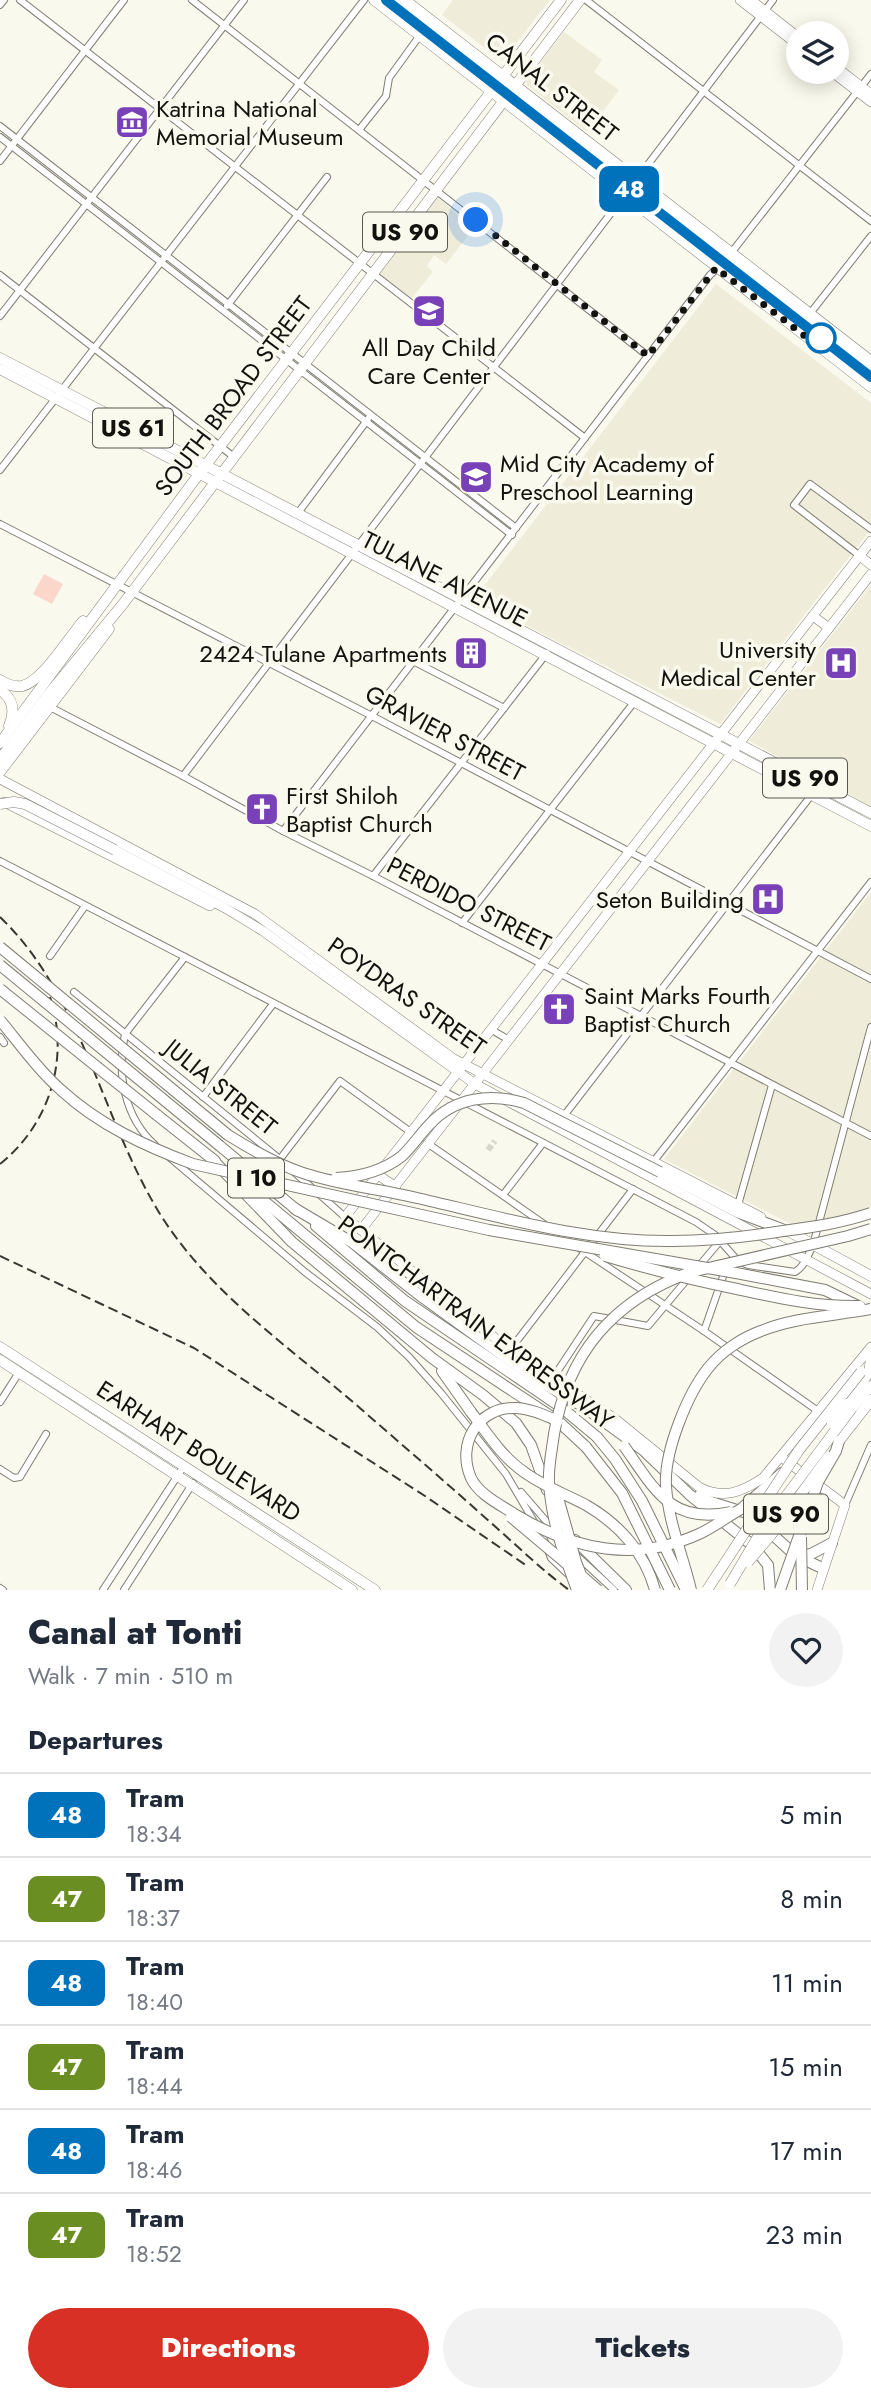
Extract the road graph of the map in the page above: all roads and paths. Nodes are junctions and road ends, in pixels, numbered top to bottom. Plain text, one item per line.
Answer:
1 (4, 0) edge
2 (20, 0) edge
3 (124, 0) edge
4 (192, 0) edge
5 (244, 0) edge
6 (364, 0) edge
7 (374, 0) edge
8 (405, 0) edge
9 (561, 0) edge
10 (580, 0) edge
11 (586, 0) edge
12 (740, 0) edge
13 (751, 0) edge
14 (774, 0) edge
15 (0, 5) edge
16 (763, 14) junction
17 (431, 20) junction
18 (225, 25) junction
19 (786, 29) edge
20 (786, 34) edge
21 (420, 36) junction
22 (533, 36) junction
23 (546, 46) junction
24 (85, 50) junction
25 (871, 74) edge
26 (503, 76) junction
27 (849, 79) edge
28 (849, 83) edge
29 (300, 84) junction
30 (516, 86) junction
31 (859, 89) junction
32 (491, 91) junction
33 (704, 92) junction
34 (871, 94) edge
35 (504, 101) junction
36 (871, 102) edge
37 (159, 109) junction
38 (0, 125) edge
39 (359, 130) junction
40 (0, 137) edge
41 (17, 139) junction
42 (12, 146) junction
43 (443, 153) junction
44 (0, 161) edge
45 (613, 161) junction
46 (457, 163) junction
47 (799, 166) junction
48 (235, 168) junction
49 (327, 177) dead end
50 (601, 177) junction
51 (424, 180) junction
52 (637, 180) junction
53 (437, 190) junction
54 (625, 196) junction
55 (91, 197) junction
56 (86, 204) junction
57 (297, 215) junction
58 (871, 221) edge
59 (387, 228) junction
60 (871, 236) edge
61 (400, 238) junction
62 (732, 253) junction
63 (166, 255) junction
64 (161, 262) junction
65 (360, 264) junction
66 (716, 268) junction
67 (373, 274) junction
68 (0, 275) edge
69 (557, 285) junction
70 (19, 290) junction
71 (336, 295) junction
72 (229, 304) junction
73 (349, 306) junction
74 (223, 310) junction
75 (810, 314) junction
76 (0, 316) edge
77 (797, 330) junction
78 (95, 347) junction
79 (289, 356) junction
80 (648, 356) junction
81 (0, 358) edge
82 (871, 361) edge
83 (302, 367) junction
84 (494, 367) junction
85 (0, 369) edge
86 (871, 387) edge
87 (58, 394) junction
88 (248, 410) junction
89 (372, 415) junction
90 (262, 421) junction
91 (366, 422) junction
92 (585, 438) junction
93 (221, 447) junction
94 (234, 457) junction
95 (426, 458) junction
96 (421, 464) junction
97 (0, 470) edge
98 (203, 470) junction
99 (218, 478) junction
100 (175, 508) junction
101 (298, 513) junction
102 (189, 516) junction
103 (0, 524) edge
104 (871, 529) edge
105 (514, 532) junction
106 (871, 541) edge
107 (360, 545) junction
108 (142, 552) junction
109 (353, 554) junction
110 (860, 556) junction
111 (155, 561) junction
112 (871, 565) edge
113 (871, 574) edge
114 (117, 584) junction
115 (131, 592) junction
116 (459, 604) junction
117 (813, 616) junction
118 (829, 628) junction
119 (549, 650) junction
120 (781, 657) junction
121 (415, 662) junction
122 (271, 663) junction
123 (797, 669) junction
124 (0, 680) edge
125 (0, 690) edge
126 (45, 698) junction
127 (637, 698) junction
128 (503, 708) junction
129 (372, 716) junction
130 (721, 735) junction
131 (0, 743) edge
132 (713, 744) junction
133 (738, 744) junction
134 (731, 754) junction
135 (0, 760) edge
136 (461, 763) junction
137 (0, 772) edge
138 (183, 776) junction
139 (0, 779) edge
140 (820, 786) junction
141 (811, 794) junction
142 (0, 802) edge
143 (550, 811) junction
144 (871, 813) edge
145 (871, 826) edge
146 (283, 831) junction
147 (115, 850) joint
148 (630, 853) junction
149 (0, 861) edge
150 (648, 862) junction
151 (373, 876) junction
152 (871, 882) edge
153 (728, 904) junction
154 (85, 906) junction
155 (462, 923) junction
156 (263, 931) junction
157 (0, 947) edge
158 (817, 951) junction
159 (50, 956) dead end
160 (185, 957) junction
161 (543, 964) junction
162 (0, 965) edge
163 (561, 974) junction
164 (871, 979) edge
165 (0, 989) edge
166 (74, 992) dead end
167 (273, 1004) junction
168 (641, 1016) junction
169 (0, 1020) edge
170 (871, 1027) edge
171 (492, 1030) junction
172 (125, 1034) junction
173 (509, 1040) junction
174 (729, 1062) junction
175 (465, 1064) junction
176 (458, 1074) junction
177 (484, 1074) junction
178 (475, 1084) junction
179 (772, 1085) junction
180 (446, 1091) junction
181 (203, 1097) junction
182 (463, 1100) junction
183 (565, 1114) junction
184 (846, 1124) junction
185 (556, 1127) junction
186 (412, 1133) junction
187 (871, 1136) edge
188 (543, 1143) junction
189 (404, 1144) junction
190 (429, 1144) junction
191 (210, 1157) junction
192 (419, 1157) junction
193 (280, 1159) junction
194 (654, 1161) junction
195 (378, 1175) junction
196 (321, 1178) junction
197 (396, 1188) junction
198 (633, 1189) junction
199 (503, 1195) junction
200 (738, 1205) junction
201 (294, 1208) junction
202 (871, 1213) edge
203 (345, 1217) junction
204 (871, 1229) edge
205 (361, 1230) junction
206 (790, 1232) junction
207 (720, 1241) junction
208 (559, 1243) junction
209 (813, 1245) junction
210 (585, 1253) junction
211 (731, 1253) junction
212 (807, 1259) junction
213 (871, 1276) edge
214 (871, 1294) edge
215 (666, 1306) junction
216 (871, 1309) edge
217 (704, 1331) junction
218 (0, 1347) edge
219 (871, 1347) edge
220 (510, 1350) junction
221 (432, 1358) junction
222 (871, 1359) edge
223 (0, 1360) edge
224 (22, 1368) junction
225 (553, 1378) junction
226 (871, 1386) edge
227 (871, 1400) edge
228 (0, 1402) edge
229 (850, 1406) junction
230 (584, 1407) junction
231 (818, 1411) junction
232 (558, 1421) junction
233 (46, 1434) dead end
234 (839, 1441) junction
235 (871, 1445) edge
236 (551, 1457) junction
237 (781, 1457) junction
238 (657, 1464) junction
239 (0, 1469) edge
240 (181, 1470) junction
241 (782, 1473) junction
242 (195, 1480) junction
243 (515, 1486) junction
244 (499, 1504) junction
245 (845, 1505) junction
246 (741, 1509) junction
247 (804, 1518) junction
248 (269, 1527) junction
249 (747, 1530) junction
250 (832, 1543) junction
251 (796, 1556) junction
252 (822, 1569) junction
253 (728, 1587) edge
254 (103, 1590) edge
255 (124, 1590) edge
256 (352, 1590) edge
257 (375, 1590) edge
258 (577, 1590) edge
259 (587, 1590) edge
260 (598, 1590) edge
261 (614, 1590) edge
262 (626, 1590) edge
263 (655, 1590) edge
264 (670, 1590) edge
265 (689, 1590) edge
266 (707, 1590) edge
267 (770, 1590) edge
268 (780, 1590) edge
269 (802, 1590) edge
270 (817, 1590) edge

1 - 15 street
2 - 24 street
3 - 24 street
4 - 18 street
5 - 18 street
6 - 29 street
7 - 21 main road, CANAL STREET
8 - 17 main road, CANAL STREET
9 - 22 main road, US 90
10 - 23 main road, US 90
11 - 33 street
12 - 16 street
13 - 16 street
14 - 16 street
16 - 19 street
16 - 20 street
16 - 33 street
17 - 21 street
17 - 26 main road, CANAL STREET
18 - 29 street
18 - 37 street
21 - 32 main road, CANAL STREET
21 - 39 street
22 - 23 main road
22 - 26 main road, US 90
23 - 30 main road, US 90
24 - 37 street
24 - 41 street
25 - 31 street
26 - 30 main road, CANAL STREET
26 - 32 main road, SOUTH BROAD STREET / US 90
27 - 31 street
28 - 31 street
29 - 39 street
29 - 48 street
30 - 35 main road, US 90
30 - 45 main road, CANAL STREET
31 - 34 street
31 - 36 street
31 - 47 street
32 - 35 main road, CANAL STREET
32 - 43 main road, SOUTH BROAD STREET / US 90
33 - 47 street
33 - 52 street
35 - 46 main road, SOUTH BROAD STREET / US 90
35 - 50 main road, CANAL STREET
37 - 48 street
37 - 55 street
38 - 41 street
39 - 51 street
40 - 42 street
41 - 42 street
41 - 55 street
42 - 44 street
42 - 56 street
43 - 46 main road
43 - 51 main road, SOUTH BROAD STREET / US 90
45 - 50 main road
45 - 52 main road, CANAL STREET
46 - 53 main road, SOUTH BROAD STREET / US 90
47 - 58 street
47 - 62 street
48 - 57 street
48 - 63 street
49 - 57 street
50 - 54 main road, CANAL STREET
51 - 53 street
51 - 59 main road, SOUTH BROAD STREET / US 90
52 - 54 street
52 - 62 main road, CANAL STREET
53 - 61 main road, SOUTH BROAD STREET / US 90
53 - 69 street
54 - 66 main road, CANAL STREET
54 - 69 street
55 - 56 street
55 - 63 street
56 - 64 street
56 - 70 street
57 - 65 street
57 - 72 street
59 - 61 main road
59 - 65 main road, SOUTH BROAD STREET / US 90
60 - 75 street
61 - 67 main road, SOUTH BROAD STREET / US 90
62 - 66 street
62 - 75 main road, CANAL STREET
63 - 64 street
63 - 72 street
64 - 74 street
64 - 78 street
65 - 67 street
65 - 71 main road, SOUTH BROAD STREET / US 90
66 - 77 main road, CANAL STREET
66 - 80 street
67 - 73 main road, SOUTH BROAD STREET / US 90
67 - 84 street
68 - 70 street
69 - 80 street
69 - 84 street
70 - 76 street
70 - 78 street
71 - 73 main road
71 - 79 main road, SOUTH BROAD STREET / US 90
72 - 74 street
72 - 79 street
73 - 83 main road, SOUTH BROAD STREET / US 90
74 - 79 street
75 - 77 street
75 - 82 main road, CANAL STREET
77 - 86 main road, CANAL STREET
78 - 87 street
78 - 93 street
79 - 83 street
79 - 88 main road, SOUTH BROAD STREET / US 90
80 - 92 street
81 - 87 main road, TULANE AVENUE / US 61
83 - 89 street
83 - 90 main road, SOUTH BROAD STREET / US 90
83 - 91 street
84 - 92 street
84 - 95 street
85 - 87 main road, TULANE AVENUE / US 61
87 - 97 street
87 - 98 main road, TULANE AVENUE / US 61
88 - 90 main road
88 - 93 main road, SOUTH BROAD STREET / US 90
89 - 91 street
89 - 95 street
90 - 94 main road, SOUTH BROAD STREET / US 90
91 - 96 street
91 - 101 street
92 - 105 street
93 - 94 street
93 - 98 main road, SOUTH BROAD STREET / US 90
94 - 99 main road, SOUTH BROAD STREET / US 90
95 - 96 street
95 - 105 street
96 - 105 street
96 - 107 street
98 - 99 main road, TULANE AVENUE / US 61
98 - 100 main road, SOUTH BROAD STREET
99 - 101 main road, TULANE AVENUE / US 90
99 - 102 main road, SOUTH BROAD STREET
99 - 109 main road, TULANE AVENUE / US 90
100 - 102 main road
100 - 108 main road, SOUTH BROAD STREET
101 - 107 main road, TULANE AVENUE / US 90
102 - 111 main road, SOUTH BROAD STREET
103 - 114 street, GRAVIER STREET
104 - 110 street
105 - 116 street
106 - 110 street
107 - 109 street
107 - 116 main road, TULANE AVENUE / US 90
108 - 111 main road
108 - 114 main road, SOUTH BROAD STREET
109 - 116 main road, TULANE AVENUE / US 90
109 - 122 street
110 - 112 street
110 - 117 street
111 - 115 main road, SOUTH BROAD STREET
113 - 118 street
114 - 115 street, GRAVIER STREET
114 - 124 main road
114 - 126 main road, SOUTH BROAD STREET
115 - 122 street, GRAVIER STREET
115 - 126 main road, SOUTH BROAD STREET
116 - 119 main road, TULANE AVENUE / US 90
116 - 121 street
117 - 118 street
117 - 120 street
118 - 123 street
119 - 127 main road, TULANE AVENUE / US 90
119 - 128 street
120 - 123 street
120 - 130 street
121 - 128 street
121 - 129 street
122 - 129 street, GRAVIER STREET
122 - 138 street
123 - 133 street
125 - 131 main road
126 - 131 main road, SOUTH BROAD STREET
126 - 135 main road, SOUTH BROAD STREET
126 - 137 main road
126 - 138 street, PERDIDO STREET
127 - 130 main road, TULANE AVENUE / US 90
127 - 132 main road, TULANE AVENUE / US 90
127 - 143 street
128 - 136 street
129 - 136 street, GRAVIER STREET
129 - 146 street
130 - 132 street
130 - 133 main road, TULANE AVENUE / US 90
132 - 134 main road, TULANE AVENUE / US 90
132 - 148 street
133 - 134 street
133 - 140 main road, TULANE AVENUE / US 90
134 - 141 main road, TULANE AVENUE / US 90
134 - 150 street
136 - 143 street, GRAVIER STREET
136 - 151 street
138 - 146 street, PERDIDO STREET
139 - 175 street, POYDRAS STREET
140 - 141 street
140 - 144 main road, TULANE AVENUE / US 90
141 - 145 main road, TULANE AVENUE / US 90
141 - 153 street
142 - 147 main road, bridge
142 - 156 street
143 - 148 street, GRAVIER STREET
143 - 155 street
146 - 151 street, PERDIDO STREET
147 - 156 street
148 - 150 street, GRAVIER STREET
148 - 161 street
149 - 154 street
150 - 153 street, GRAVIER STREET
150 - 163 street
151 - 155 street, PERDIDO STREET
152 - 158 street
153 - 158 street, GRAVIER STREET
153 - 168 street
154 - 159 street
154 - 160 street
155 - 161 street, PERDIDO STREET
156 - 176 street, POYDRAS STREET
157 - 196 highway, I 10, bridge
158 - 164 street, GRAVIER STREET
158 - 174 street
160 - 167 street
160 - 172 street
161 - 163 street, PERDIDO STREET
161 - 171 street
162 - 201 highway, PONTCHARTRAIN EXPRESSWAY, bridge
163 - 168 street, PERDIDO STREET
163 - 173 street
165 - 191 highway, PONTCHARTRAIN EXPRESSWAY, bridge
166 - 172 street, JULIA STREET
167 - 180 street
167 - 181 street
168 - 174 street, PERDIDO STREET
168 - 183 street
169 - 208 highway, I 10, bridge
170 - 184 street
171 - 173 street
171 - 175 street
172 - 181 street, JULIA STREET
172 - 243 street
173 - 177 street
174 - 179 street, PERDIDO STREET
174 - 194 street
175 - 176 street
175 - 177 street, POYDRAS STREET
176 - 178 street, POYDRAS STREET
176 - 180 street
177 - 178 street
177 - 183 street, POYDRAS STREET
178 - 182 street
178 - 185 street, POYDRAS STREET
179 - 184 street, PERDIDO STREET
179 - 200 street
180 - 182 street
180 - 186 street
181 - 193 street, JULIA STREET
182 - 188 street
182 - 190 street
183 - 185 street
183 - 194 street, POYDRAS STREET
184 - 187 street, PERDIDO STREET
184 - 209 street
185 - 212 street, POYDRAS STREET
186 - 189 street
186 - 190 street
186 - 193 street
188 - 198 street
188 - 199 street
189 - 192 street
189 - 195 street
190 - 192 street
190 - 199 street
191 - 221 highway
191 - 232 highway, PONTCHARTRAIN EXPRESSWAY, bridge
192 - 197 street
193 - 203 street, JULIA STREET
194 - 200 street, POYDRAS STREET
195 - 197 street
195 - 203 street
196 - 202 highway, I 10, bridge
196 - 206 highway, bridge
197 - 205 street
198 - 207 street
198 - 210 street
199 - 210 street
200 - 206 street, POYDRAS STREET
201 - 230 highway
201 - 265 highway, PONTCHARTRAIN EXPRESSWAY, bridge
203 - 205 street, JULIA STREET
204 - 236 highway, bridge
205 - 220 street, JULIA STREET
206 - 209 main road, POYDRAS STREET
207 - 211 street
207 - 215 street
208 - 216 highway, I 10, bridge
208 - 216 highway, bridge
209 - 212 street
209 - 213 main road, POYDRAS STREET
210 - 215 street
210 - 220 street
211 - 212 street
211 - 217 street
212 - 214 street, POYDRAS STREET
215 - 217 street
215 - 225 street
216 - 265 highway, bridge
217 - 231 street
218 - 224 main road, EARHART BOULEVARD
219 - 231 street
220 - 225 street, JULIA STREET
221 - 262 highway
221 - 263 highway, bridge
222 - 229 main road
222 - 241 main road, US 90, bridge
223 - 224 main road, EARHART BOULEVARD
224 - 228 street
224 - 240 main road, EARHART BOULEVARD
225 - 237 street, JULIA STREET
226 - 229 main road
227 - 234 main road, US 90
229 - 249 main road, bridge
229 - 253 main road, bridge
230 - 238 highway
230 - 246 highway, bridge
231 - 237 street
232 - 244 highway, bridge
232 - 264 highway, PONTCHARTRAIN EXPRESSWAY, bridge
233 - 239 street
234 - 247 highway, bridge
234 - 253 main road, US 90, bridge
235 - 245 street
236 - 258 highway, bridge
236 - 259 highway, bridge
237 - 245 street
238 - 251 highway
238 - 267 highway
240 - 242 main road, EARHART BOULEVARD
240 - 254 street
241 - 246 highway, bridge
241 - 249 main road, US 90, bridge
242 - 248 main road, EARHART BOULEVARD
242 - 255 street
243 - 259 street
243 - 261 street
244 - 246 highway, bridge
244 - 260 highway, bridge
245 - 250 street
247 - 268 highway, bridge
247 - 269 highway, bridge
248 - 256 main road, EARHART BOULEVARD
248 - 257 main road, EARHART BOULEVARD
249 - 266 main road, US 90, bridge
250 - 251 highway
250 - 252 street
251 - 252 highway
252 - 270 street

